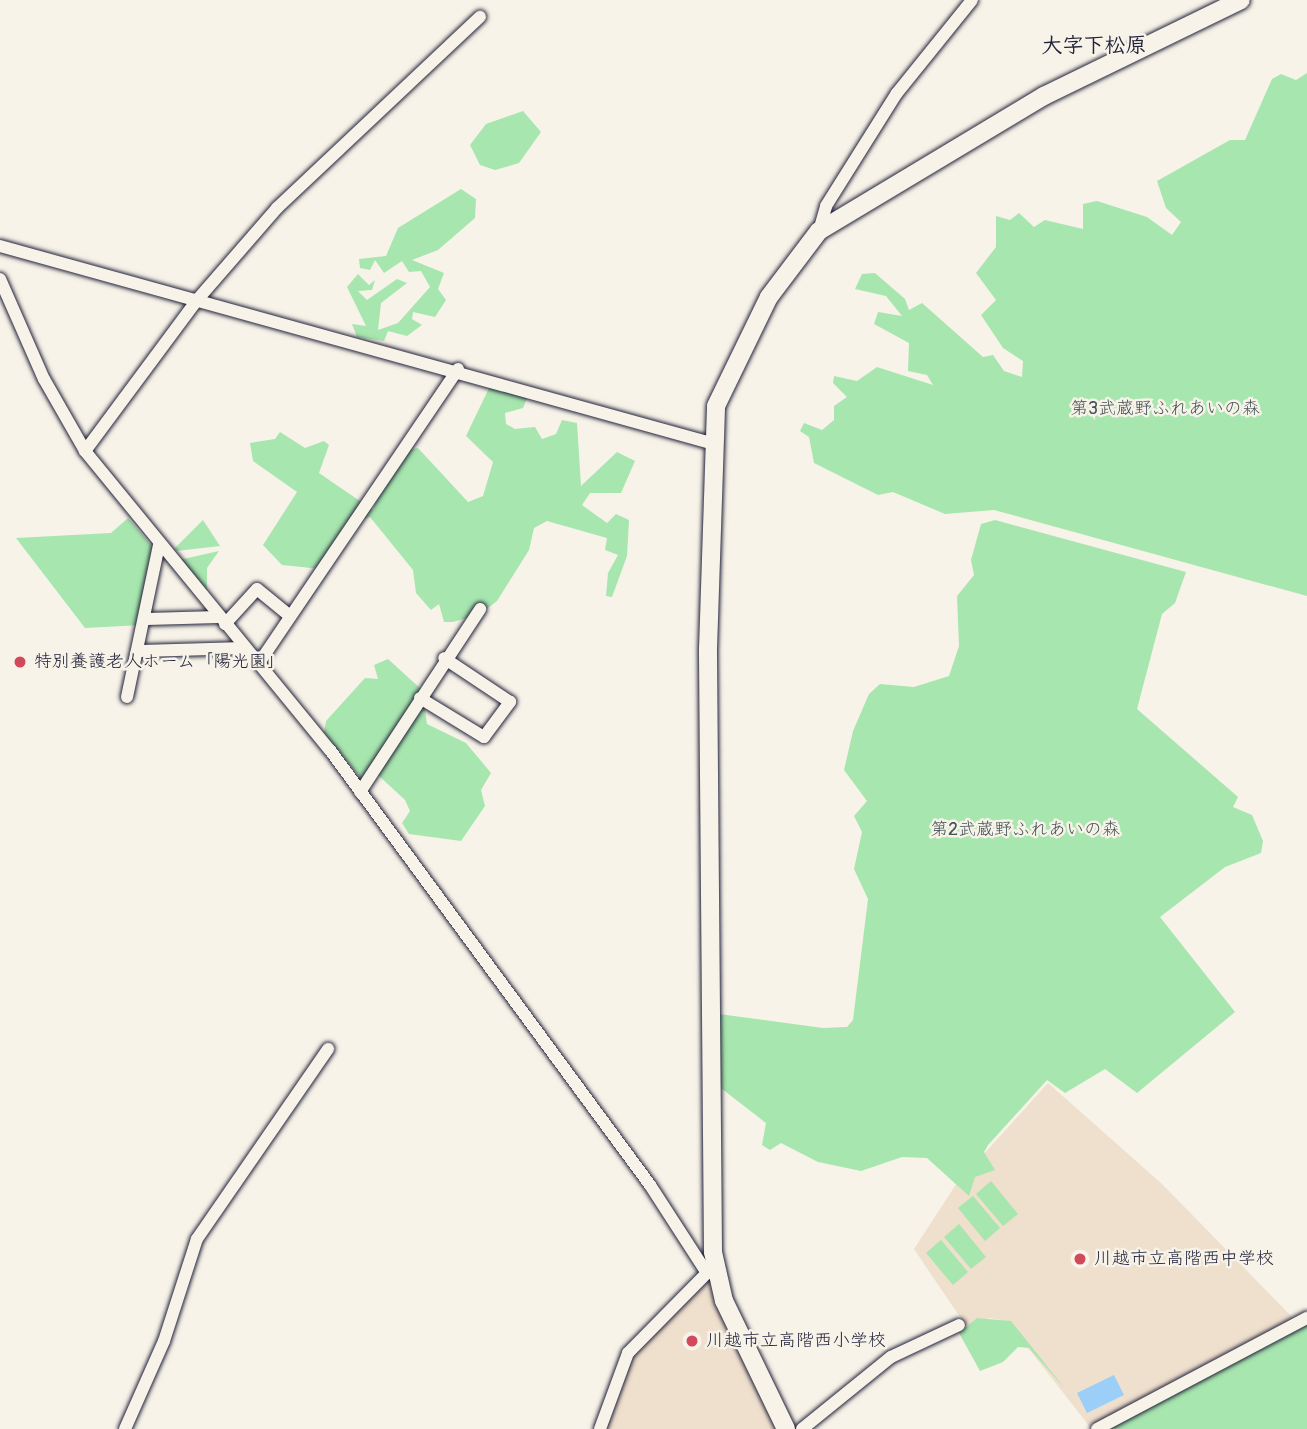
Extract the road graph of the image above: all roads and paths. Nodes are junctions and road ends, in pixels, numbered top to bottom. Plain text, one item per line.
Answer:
1 (972, 0) edge
2 (1241, 0) edge
3 (480, 17) dead end
4 (819, 231) junction
5 (0, 246) edge
6 (0, 279) edge
7 (198, 299) junction
8 (458, 369) junction
9 (711, 443) junction
10 (85, 451) junction
11 (159, 545) junction
12 (480, 609) dead end
13 (290, 616) junction
14 (147, 619) junction
15 (222, 621) junction
16 (244, 648) junction
17 (141, 651) junction
18 (444, 658) junction
19 (258, 663) junction
20 (127, 697) dead end
21 (420, 698) junction
22 (359, 792) junction
23 (328, 1049) dead end
24 (711, 1272) junction
25 (1307, 1318) edge
26 (959, 1325) dead end
27 (125, 1429) edge
28 (600, 1429) edge
29 (786, 1429) edge
30 (802, 1429) edge
31 (1097, 1429) edge

1 - 4 street
2 - 4 street
3 - 7 street
4 - 9 street
5 - 7 street
6 - 10 street
7 - 8 street
7 - 10 street
8 - 9 street
8 - 13 street
9 - 24 street
10 - 11 street
11 - 14 street
11 - 15 street
12 - 18 street
13 - 15 street
13 - 19 street
14 - 15 street
14 - 17 street
15 - 16 street
16 - 17 street
16 - 19 street
17 - 20 street
18 - 21 street
18 - 21 street
19 - 22 street
21 - 22 street
22 - 24 street
23 - 27 street
24 - 28 street
24 - 29 street
25 - 31 street
26 - 30 street

